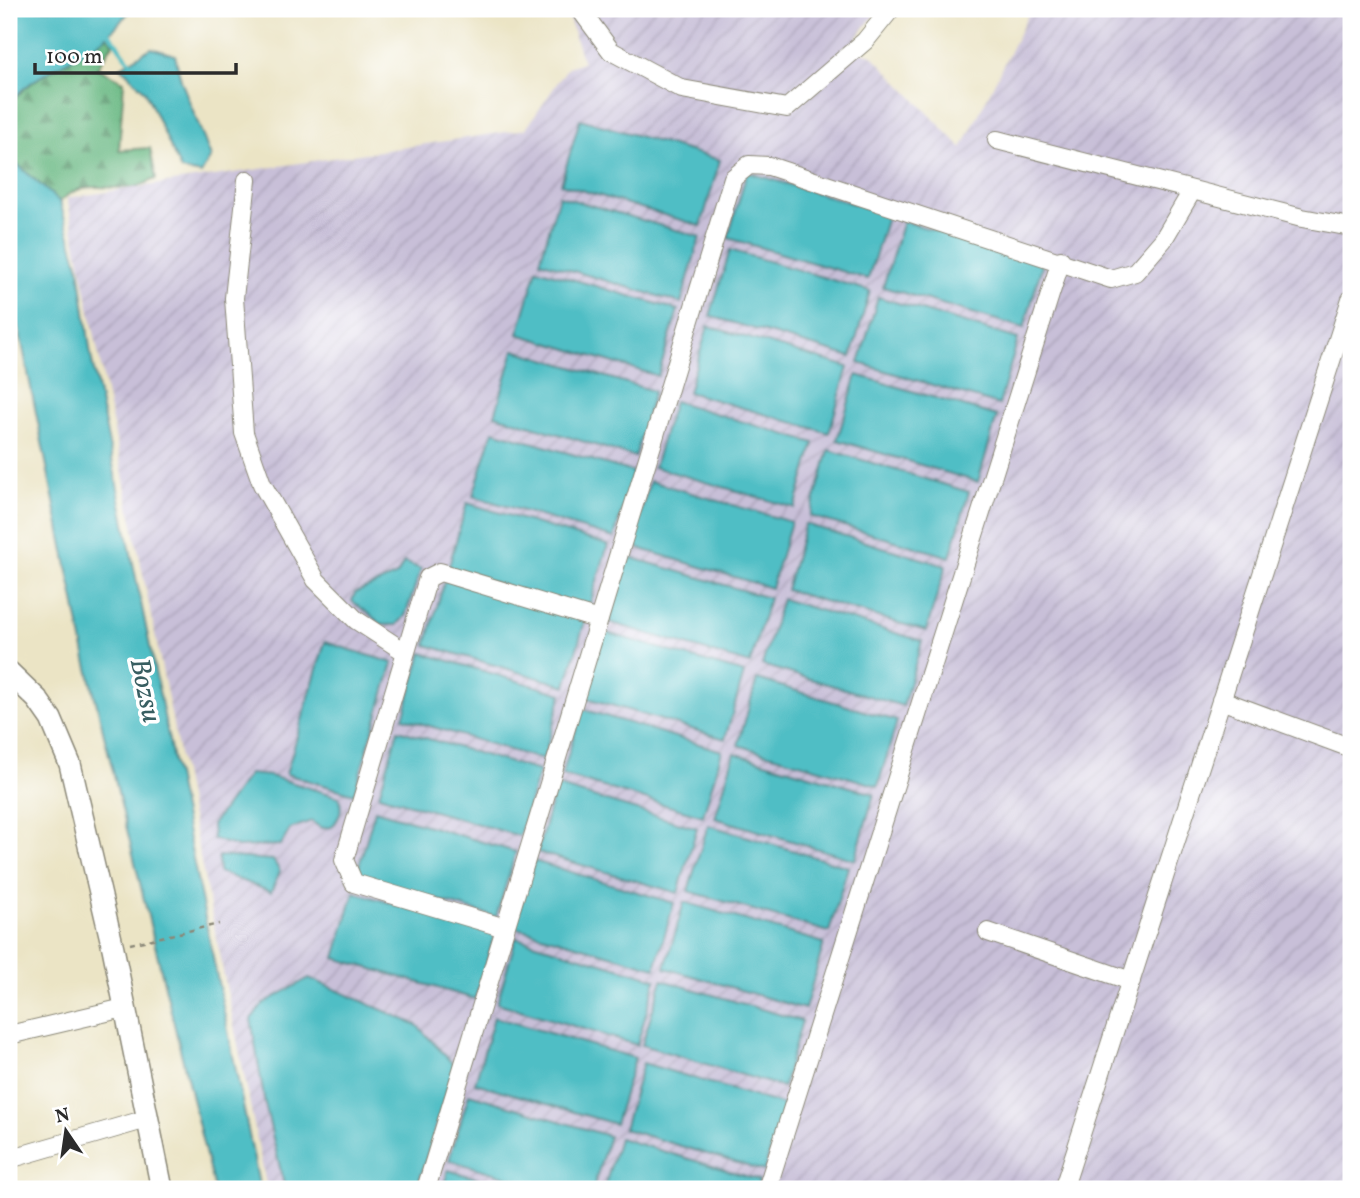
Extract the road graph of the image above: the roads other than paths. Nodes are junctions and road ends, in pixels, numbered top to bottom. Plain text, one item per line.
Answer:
1 (580, 9) edge
2 (891, 9) edge
3 (997, 141) dead end
4 (247, 180) dead end
5 (1192, 191) junction
6 (1351, 227) edge
7 (1061, 260) junction
8 (1351, 299) edge
9 (599, 620) junction
10 (405, 652) junction
11 (9, 671) edge
12 (1221, 700) junction
13 (1351, 748) edge
14 (505, 928) junction
15 (988, 932) dead end
16 (1131, 981) junction
17 (124, 1008) junction
18 (9, 1035) edge
19 (147, 1119) junction
20 (9, 1159) edge
21 (1068, 1188) edge
22 (162, 1189) edge
23 (426, 1189) edge
24 (767, 1189) edge

1 - 2 street
3 - 5 street
4 - 10 street
5 - 6 street
5 - 7 street
7 - 9 street
7 - 24 street
8 - 12 street
9 - 10 street
9 - 14 street
10 - 14 street
11 - 17 main road
12 - 13 street
12 - 16 street
14 - 23 street
15 - 16 street
16 - 21 street
17 - 18 street
17 - 19 main road
19 - 20 street
19 - 22 main road

